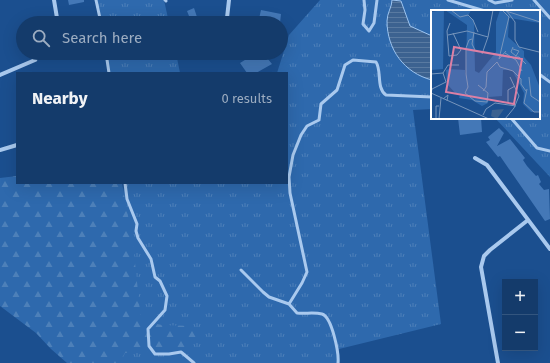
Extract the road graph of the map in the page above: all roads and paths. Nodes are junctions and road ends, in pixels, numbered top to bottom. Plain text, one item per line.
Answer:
1 (54, 0) edge
2 (96, 0) edge
3 (229, 0) edge
4 (364, 0) edge
5 (377, 0) edge
6 (448, 0) edge
7 (489, 0) edge
8 (512, 0) edge
9 (534, 0) edge
10 (482, 10) edge
11 (57, 16) edge
12 (99, 16) edge
13 (227, 16) edge
14 (550, 18) edge
15 (35, 60) edge
16 (107, 60) edge
17 (109, 72) edge
18 (1, 75) edge
19 (540, 75) edge
20 (550, 82) edge
21 (431, 97) edge
22 (512, 119) edge
23 (16, 145) edge
24 (0, 150) edge
25 (550, 151) edge
26 (475, 158) dead end
27 (126, 184) edge
28 (528, 220) junction
29 (550, 249) edge
30 (241, 270) dead end
31 (289, 304) junction
32 (194, 363) edge
33 (338, 363) edge
34 (498, 363) edge

1 - 11 street
2 - 12 lane
3 - 13 street
4 - 5 lane
6 - 10 lane
7 - 8 lane
9 - 14 lane
15 - 18 street
16 - 17 lane
19 - 20 lane
21 - 31 lane
22 - 25 lane
23 - 24 street
26 - 28 street
27 - 32 lane
28 - 29 street
28 - 34 street
30 - 31 lane
31 - 33 lane

